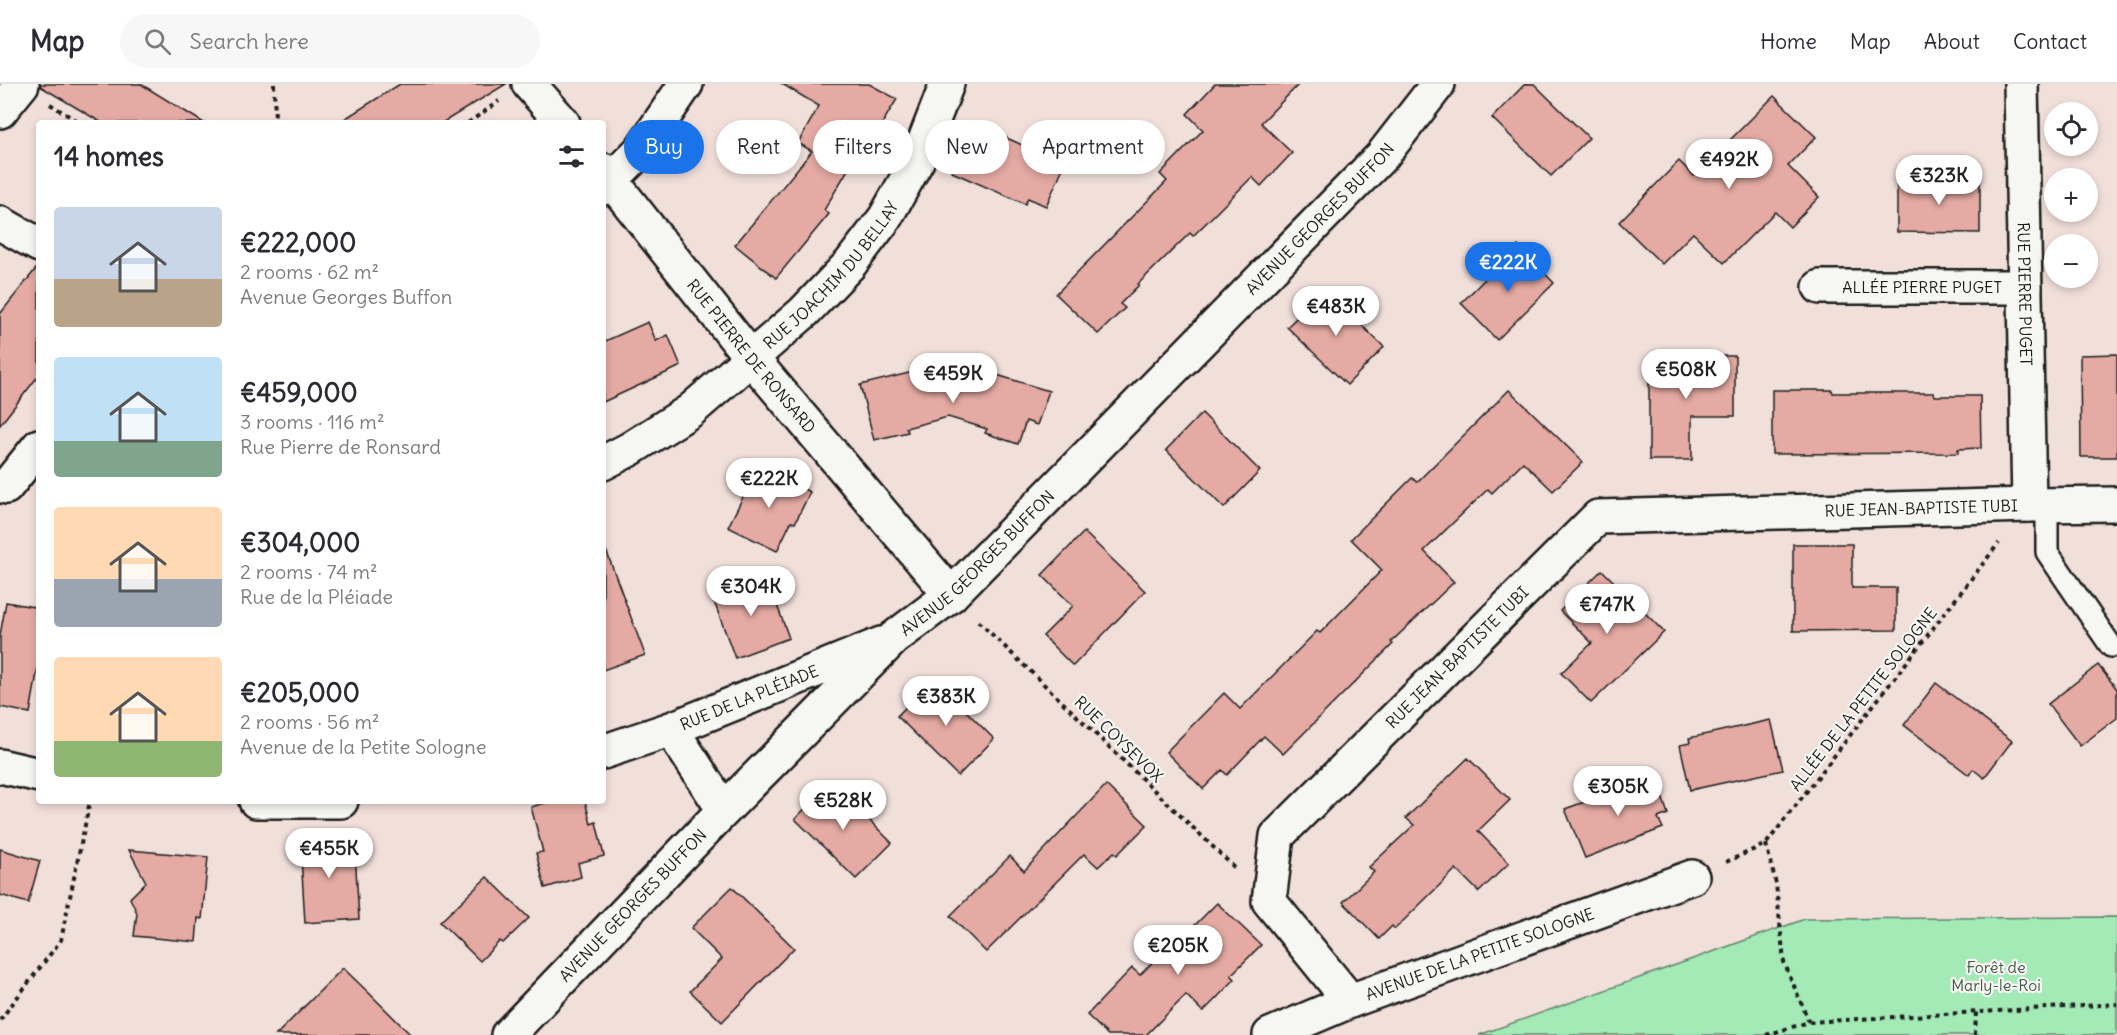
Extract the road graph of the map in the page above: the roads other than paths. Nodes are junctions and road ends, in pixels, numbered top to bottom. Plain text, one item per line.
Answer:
1 (22, 84) edge
2 (686, 84) edge
3 (947, 84) edge
4 (1438, 84) edge
5 (2021, 84) edge
6 (515, 91) edge
7 (0, 111) edge
8 (558, 120) edge
9 (606, 179) edge
10 (0, 223) edge
11 (36, 243) edge
12 (1820, 287) dead end
13 (2025, 287) junction
14 (752, 359) junction
15 (36, 450) edge
16 (606, 461) edge
17 (6, 487) dead end
18 (2117, 504) edge
19 (2038, 505) junction
20 (951, 595) junction
21 (894, 638) junction
22 (2111, 646) dead end
23 (671, 729) junction
24 (606, 751) edge
25 (0, 766) edge
26 (36, 774) edge
27 (724, 810) junction
28 (1692, 877) road end
29 (1350, 1001) junction
30 (508, 1035) edge
31 (1270, 1035) edge

1 - 7 street
2 - 9 street
3 - 14 street, RUE JOACHIM DU BELLAY
4 - 20 street, AVENUE GEORGES BUFFON
5 - 13 street, RUE PIERRE PUGET
6 - 8 street
9 - 14 street, RUE PIERRE DE RONSARD
10 - 11 street
12 - 13 street, ALLÉE PIERRE PUGET
13 - 19 street, RUE PIERRE PUGET
14 - 16 street, RUE JOACHIM DU BELLAY
14 - 20 street, RUE PIERRE DE RONSARD
15 - 17 street
18 - 19 street, RUE JEAN-BAPTISTE TUBI
19 - 22 lane
19 - 29 street, RUE JEAN-BAPTISTE TUBI
20 - 21 street, AVENUE GEORGES BUFFON
21 - 23 street, RUE DE LA PLÉIADE
21 - 27 street, AVENUE GEORGES BUFFON
23 - 24 street, RUE DE LA PLÉIADE
23 - 27 street
25 - 26 street
27 - 30 street, AVENUE GEORGES BUFFON
28 - 29 street, AVENUE DE LA PETITE SOLOGNE
29 - 31 street, AVENUE DE LA PETITE SOLOGNE

